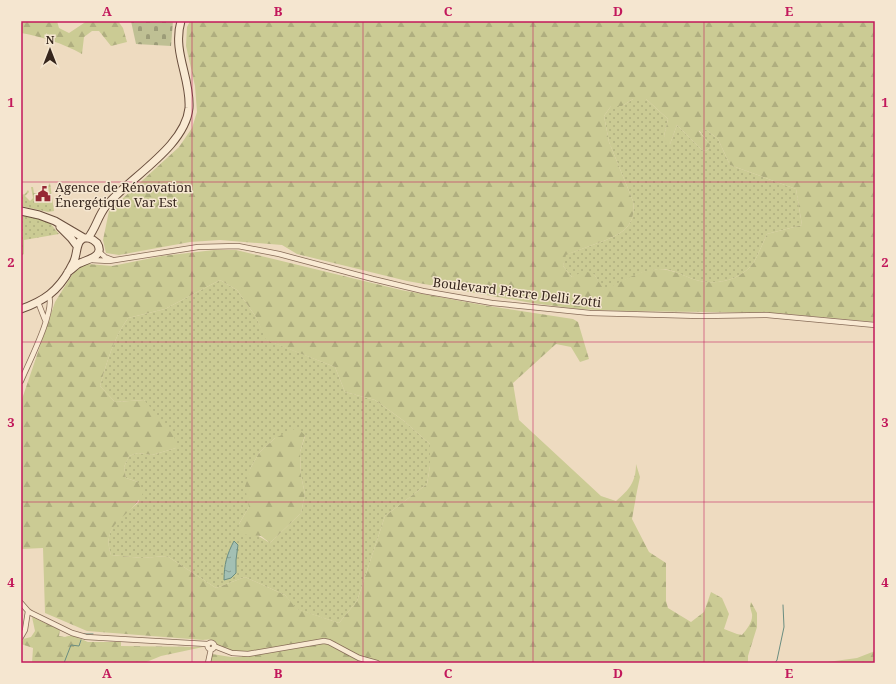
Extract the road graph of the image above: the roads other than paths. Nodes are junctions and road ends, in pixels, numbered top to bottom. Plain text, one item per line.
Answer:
1 (181, 21) edge
2 (21, 211) edge
3 (46, 218) junction
4 (89, 239) junction
5 (76, 249) junction
6 (98, 251) junction
7 (89, 260) junction
8 (114, 260) junction
9 (68, 272) junction
10 (49, 296) junction
11 (38, 302) junction
12 (21, 309) edge
13 (45, 320) junction
14 (875, 325) edge
15 (21, 381) edge
16 (21, 602) edge
17 (28, 610) junction
18 (21, 637) edge
19 (212, 648) junction
20 (208, 663) edge
21 (377, 663) edge

1 - 4 main road
2 - 3 main road
3 - 4 main road
3 - 5 main road
4 - 5 main road
4 - 6 main road
5 - 7 main road
5 - 9 main road
6 - 7 main road
6 - 8 street
7 - 8 street, Boulevard Pierre Delli Zotti
7 - 9 main road
8 - 14 street, Boulevard Pierre Delli Zotti
9 - 10 main road
10 - 11 main road
10 - 13 street
11 - 12 main road
11 - 13 street
13 - 15 street
16 - 17 street
17 - 18 street
17 - 19 street
19 - 20 street
19 - 21 street

